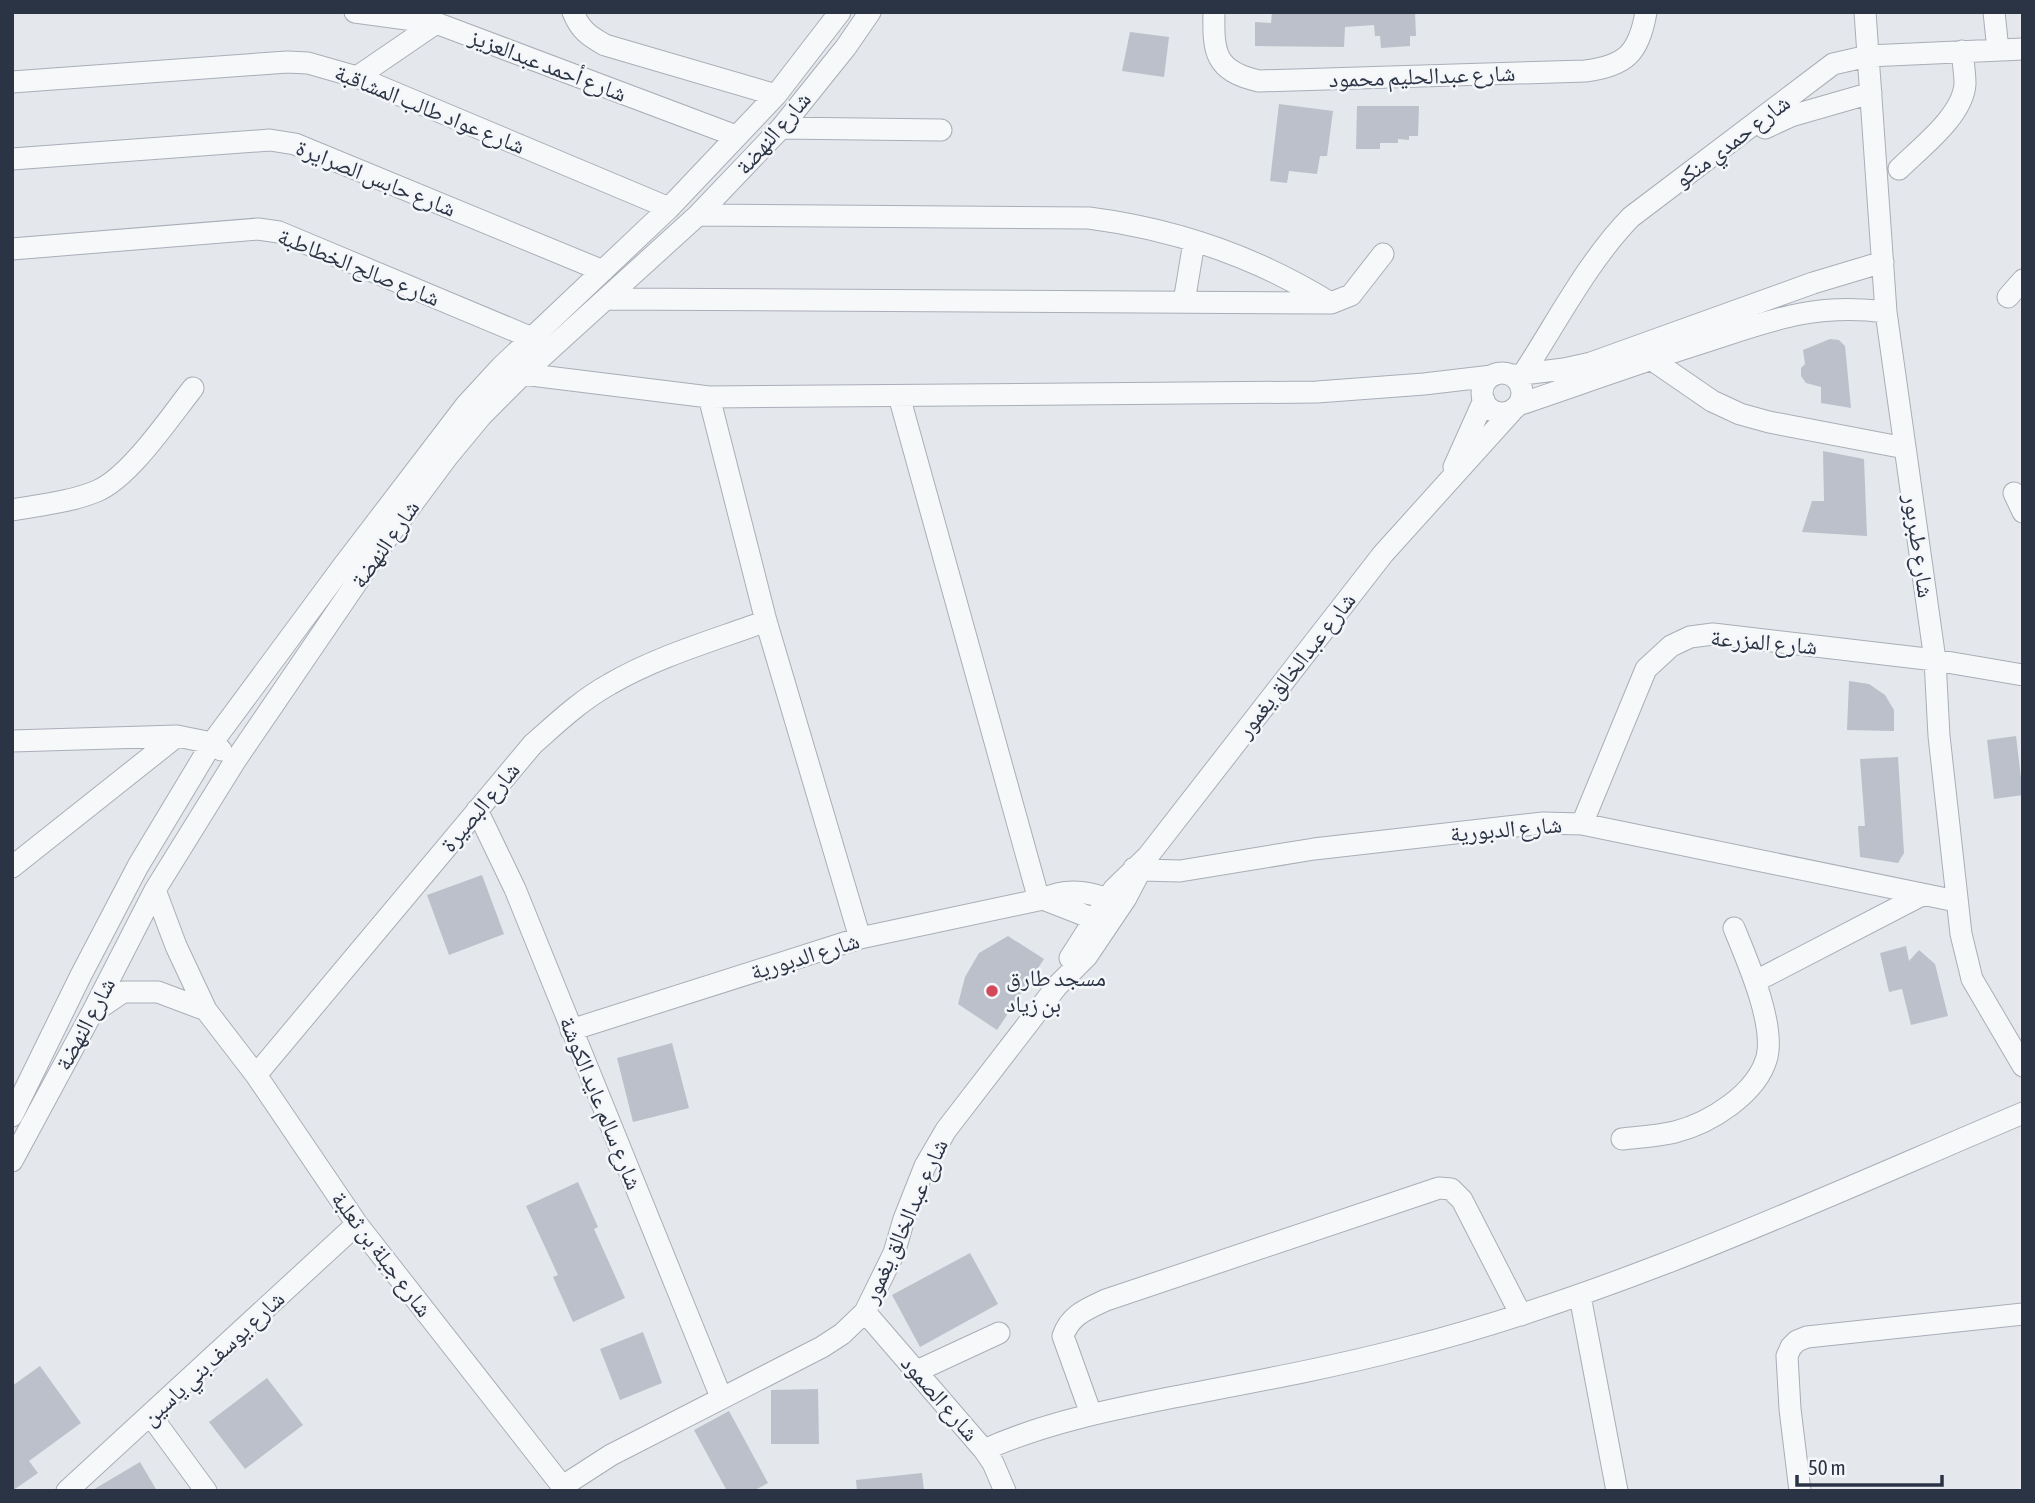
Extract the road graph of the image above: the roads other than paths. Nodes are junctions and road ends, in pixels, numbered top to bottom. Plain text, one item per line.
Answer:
1 (355, 12) edge
2 (573, 12) edge
3 (840, 12) edge
4 (870, 12) edge
5 (1214, 12) edge
6 (1646, 12) edge
7 (1865, 12) edge
8 (1994, 12) edge
9 (436, 23) junction
10 (2023, 49) edge
11 (1998, 50) junction
12 (1962, 51) junction
13 (1868, 56) junction
14 (357, 78) junction
15 (12, 82) edge
16 (1871, 93) junction
17 (776, 95) junction
18 (781, 128) junction
19 (941, 130) dead end
20 (736, 136) junction
21 (1723, 149) junction
22 (12, 159) edge
23 (1899, 169) dead end
24 (669, 208) junction
25 (698, 215) junction
26 (1194, 242) junction
27 (12, 249) edge
28 (1383, 254) dead end
29 (1883, 262) junction
30 (603, 271) junction
31 (2023, 279) edge
32 (2008, 297) dead end
33 (606, 299) junction
34 (1184, 302) junction
35 (1331, 303) junction
36 (1886, 312) junction
37 (532, 338) junction
38 (1651, 359) junction
39 (523, 374) junction
40 (1509, 375) junction
41 (1424, 384) junction
42 (193, 388) dead end
43 (899, 396) junction
44 (709, 397) junction
45 (1483, 398) junction
46 (1515, 408) junction
47 (1905, 448) junction
48 (1449, 478) junction
49 (12, 510) edge
50 (766, 621) junction
51 (1935, 660) junction
52 (2023, 675) edge
53 (177, 736) junction
54 (12, 741) edge
55 (212, 743) junction
56 (235, 761) junction
57 (477, 810) junction
58 (1582, 824) junction
59 (1141, 865) junction
60 (12, 867) edge
61 (155, 890) junction
62 (1922, 895) junction
63 (1041, 900) junction
64 (1114, 901) junction
65 (1956, 901) junction
66 (1101, 922) junction
67 (1734, 928) dead end
68 (860, 938) junction
69 (1756, 981) junction
70 (206, 1010) junction
71 (93, 1012) junction
72 (1999, 1027) junction
73 (571, 1030) junction
74 (2023, 1033) edge
75 (2023, 1066) edge
76 (256, 1075) junction
77 (2023, 1112) edge
78 (12, 1116) edge
79 (1622, 1139) dead end
80 (12, 1161) edge
81 (357, 1224) junction
82 (1580, 1296) junction
83 (865, 1312) junction
84 (2023, 1314) edge
85 (1521, 1315) junction
86 (999, 1333) dead end
87 (916, 1371) junction
88 (721, 1397) junction
89 (1091, 1414) junction
90 (151, 1416) junction
91 (984, 1450) junction
92 (564, 1489) edge
93 (67, 1491) edge
94 (206, 1491) edge
95 (1004, 1491) edge
96 (1617, 1491) edge
97 (1800, 1491) edge

1 - 9 street, شارع أحمد عبدالعزيز
2 - 17 street
3 - 17 street, شارع النهضة
4 - 18 street, شارع النهضة
5 - 6 street, شارع عبدالحليم محمود
7 - 13 street, شارع طبربور
8 - 11 street
9 - 14 street
9 - 20 street, شارع أحمد عبدالعزيز
10 - 11 street, شارع حمدي منكو
11 - 12 street, شارع حمدي منكو
12 - 13 street, شارع حمدي منكو
12 - 23 street
13 - 16 street, شارع طبربور
13 - 21 street, شارع حمدي منكو
14 - 15 street, شارع عواد طالب المشاقبة
14 - 24 street, شارع عواد طالب المشاقبة
16 - 21 street
16 - 29 street, شارع طبربور
17 - 20 street, شارع النهضة
18 - 19 street
18 - 25 street, شارع النهضة
20 - 24 street, شارع النهضة
21 - 40 street, شارع حمدي منكو
22 - 30 street, شارع حابس الصرايرة
24 - 30 street, شارع النهضة
25 - 26 street
25 - 33 street, شارع النهضة
26 - 34 street
26 - 35 street
27 - 37 street, شارع صالح الخطاطبة
28 - 35 street
29 - 36 street, شارع طبربور
29 - 40 street
30 - 37 street, شارع النهضة
31 - 32 street
33 - 34 street
33 - 39 street, شارع النهضة
34 - 35 street
36 - 38 street
36 - 47 street, شارع طبربور
37 - 55 street, شارع النهضة
38 - 46 street
38 - 47 street
39 - 44 street
39 - 56 street, شارع النهضة
40 - 41 street
40 - 45 street
40 - 46 street
41 - 43 street
41 - 45 street
42 - 49 street
43 - 44 street
43 - 63 street
44 - 50 street
45 - 46 street
45 - 48 street, شارع عبدالخالق يغمور
46 - 48 street, شارع عبدالخالق يغمور
47 - 51 street, شارع طبربور
48 - 59 street, شارع عبدالخالق يغمور
50 - 57 street, شارع البصيرة
50 - 68 street
51 - 52 street, شارع المزرعة
51 - 58 street, شارع المزرعة
51 - 65 street, شارع طبربور
53 - 54 street
53 - 55 street
53 - 60 street
55 - 56 street
55 - 78 street, شارع النهضة
56 - 61 street, شارع النهضة
57 - 73 street, شارع سالم عايد الكوشة
57 - 76 street, شارع البصيرة
58 - 59 street, شارع الدبورية
58 - 62 street, شارع الدبورية
59 - 64 street, شارع عبدالخالق يغمور
61 - 70 street, شارع جبلة بن ثعلبة
61 - 71 street, شارع النهضة
62 - 65 street, شارع الدبورية
62 - 69 street
63 - 64 street, شارع الدبورية
63 - 66 street
63 - 68 street, شارع الدبورية
64 - 66 street, شارع عبدالخالق يغمور
65 - 72 street, شارع طبربور
66 - 83 street, شارع عبدالخالق يغمور
67 - 69 street
68 - 73 street, شارع الدبورية
69 - 79 street
70 - 71 street
70 - 76 street, شارع جبلة بن ثعلبة
71 - 80 street, شارع النهضة
72 - 74 street
72 - 75 street, شارع طبربور
73 - 88 street, شارع سالم عايد الكوشة
76 - 81 street, شارع جبلة بن ثعلبة
77 - 82 street
81 - 90 street, شارع يوسف بني ياسين
81 - 92 street, شارع جبلة بن ثعلبة
82 - 85 street
82 - 96 street
83 - 87 street, شارع الصمود
83 - 88 street, شارع عبدالخالق يغمور
84 - 97 street
85 - 89 street
85 - 89 street
86 - 87 street
87 - 91 street, شارع الصمود
88 - 92 street, شارع عبدالخالق يغمور
89 - 91 street
90 - 93 street, شارع يوسف بني ياسين
90 - 94 street
91 - 95 street, شارع الصمود

